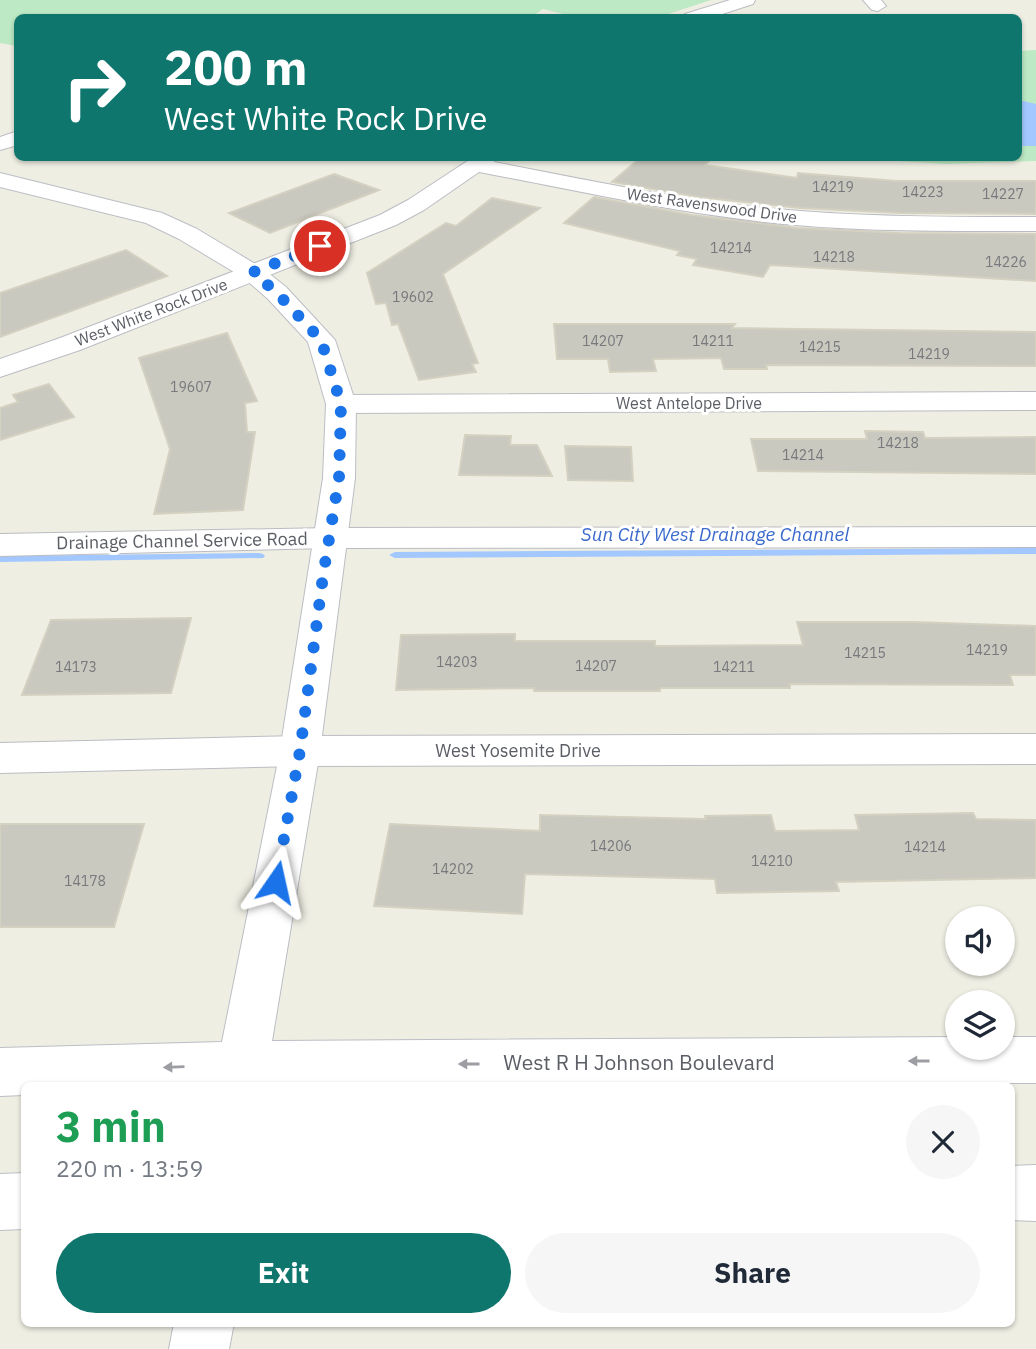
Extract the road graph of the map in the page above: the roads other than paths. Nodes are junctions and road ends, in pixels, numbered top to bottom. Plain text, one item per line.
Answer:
1 (747, 0) edge
2 (703, 14) edge
3 (480, 161) edge
4 (0, 180) edge
5 (1036, 224) edge
6 (253, 272) junction
7 (0, 368) edge
8 (1036, 401) edge
9 (341, 404) junction
10 (1036, 537) edge
11 (0, 545) edge
12 (327, 553) junction
13 (1036, 749) edge
14 (300, 751) junction
15 (0, 758) edge
16 (1036, 1060) edge
17 (0, 1072) edge
18 (241, 1075) edge
19 (1015, 1193) edge
20 (1036, 1193) edge
21 (21, 1201) edge
22 (0, 1202) edge
23 (203, 1327) edge
24 (199, 1349) edge

1 - 2 street
3 - 5 street, West Ravenswood Drive
3 - 6 street, West White Rock Drive
4 - 6 street
6 - 7 street, West White Rock Drive
6 - 9 street
8 - 9 street, West Antelope Drive
9 - 12 street
10 - 12 street, Drainage Channel Service Road
11 - 12 street, Drainage Channel Service Road
12 - 14 street
13 - 14 street, West Yosemite Drive
14 - 15 street, West Yosemite Drive
14 - 18 street
16 -> 18 street, West R H Johnson Boulevard
18 -> 17 street, West R H Johnson Boulevard
19 - 20 street
21 - 22 street
23 - 24 street

